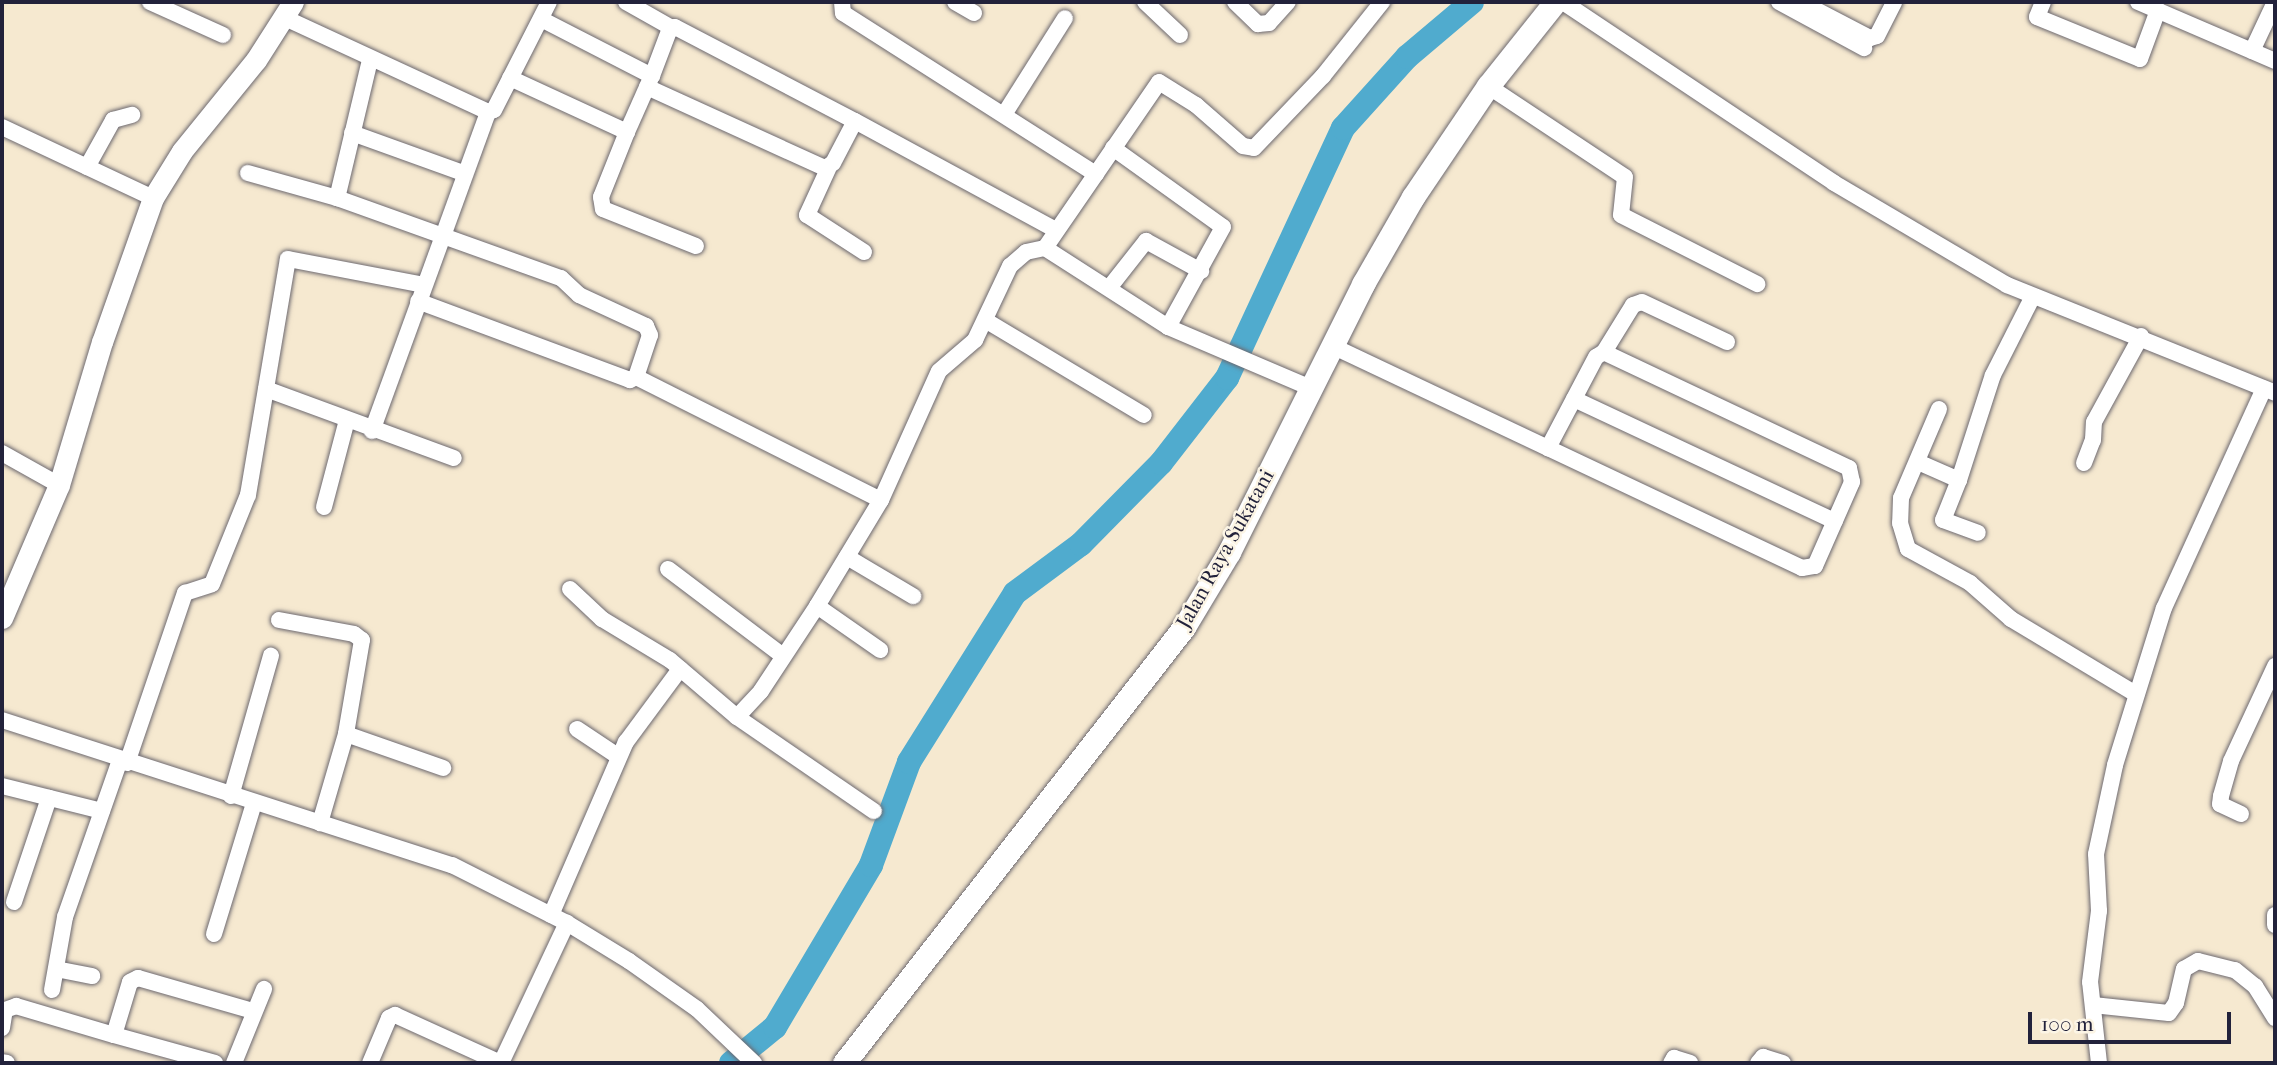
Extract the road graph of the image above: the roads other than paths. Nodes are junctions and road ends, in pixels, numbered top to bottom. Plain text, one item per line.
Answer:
1 (150, 2) edge
2 (549, 2) edge
3 (626, 2) edge
4 (842, 2) edge
5 (955, 2) edge
6 (1145, 2) edge
7 (1235, 2) edge
8 (1288, 2) edge
9 (1382, 2) edge
10 (1555, 2) edge
11 (1563, 2) edge
12 (1779, 2) edge
13 (1801, 2) edge
14 (1894, 2) edge
15 (2043, 2) edge
16 (2138, 2) edge
17 (2269, 2) edge
18 (2275, 4) edge
19 (289, 10) edge
20 (2158, 10) junction
21 (974, 13) dead end
22 (1065, 18) dead end
23 (541, 19) junction
24 (672, 28) junction
25 (223, 35) dead end
26 (1180, 35) dead end
27 (1864, 48) dead end
28 (2252, 51) junction
29 (370, 60) junction
30 (2275, 61) edge
31 (510, 78) junction
32 (649, 81) junction
33 (1488, 86) junction
34 (488, 112) junction
35 (1005, 113) junction
36 (132, 115) dead end
37 (855, 121) junction
38 (2, 127) edge
39 (627, 132) junction
40 (352, 133) junction
41 (1113, 148) junction
42 (87, 167) junction
43 (829, 167) junction
44 (248, 173) dead end
45 (463, 173) junction
46 (1096, 174) junction
47 (153, 198) junction
48 (337, 198) junction
49 (1056, 230) junction
50 (441, 236) junction
51 (696, 246) dead end
52 (1045, 248) junction
53 (864, 252) dead end
54 (1200, 271) junction
55 (1757, 284) dead end
56 (1109, 288) junction
57 (421, 293) junction
58 (2032, 298) junction
59 (985, 320) junction
60 (1168, 327) junction
61 (2141, 336) junction
62 (1727, 342) dead end
63 (1332, 346) junction
64 (1604, 352) junction
65 (636, 377) junction
66 (1311, 388) junction
67 (266, 389) junction
68 (2270, 391) edge
69 (1574, 398) junction
70 (1939, 409) dead end
71 (1144, 415) dead end
72 (347, 420) junction
73 (372, 430) junction
74 (1548, 448) junction
75 (2, 453) edge
76 (454, 458) dead end
77 (1918, 462) junction
78 (2084, 463) dead end
79 (1959, 480) junction
80 (59, 485) junction
81 (881, 500) junction
82 (324, 507) dead end
83 (1835, 521) junction
84 (1978, 533) dead end
85 (847, 557) junction
86 (668, 569) dead end
87 (570, 589) dead end
88 (913, 596) dead end
89 (817, 606) junction
90 (2, 618) edge
91 (279, 620) dead end
92 (880, 650) dead end
93 (271, 656) dead end
94 (783, 656) junction
95 (2275, 666) edge
96 (680, 669) junction
97 (2136, 694) junction
98 (737, 717) junction
99 (2, 720) edge
100 (577, 729) dead end
101 (346, 734) junction
102 (619, 757) junction
103 (123, 762) junction
104 (443, 768) dead end
105 (2, 786) edge
106 (231, 796) junction
107 (49, 798) junction
108 (254, 803) junction
109 (102, 811) junction
110 (874, 811) dead end
111 (2241, 814) dead end
112 (320, 823) junction
113 (15, 902) dead end
114 (551, 915) junction
115 (2275, 915) edge
116 (567, 923) junction
117 (2275, 925) edge
118 (214, 934) dead end
119 (56, 969) junction
120 (92, 976) dead end
121 (264, 989) dead end
122 (52, 990) dead end
123 (2093, 1004) junction
124 (253, 1011) junction
125 (2275, 1018) edge
126 (2, 1028) edge
127 (114, 1035) junction
128 (2, 1062) edge
129 (7, 1063) edge
130 (215, 1063) edge
131 (234, 1063) edge
132 (370, 1063) edge
133 (501, 1063) edge
134 (754, 1063) edge
135 (844, 1063) edge
136 (1671, 1063) edge
137 (1690, 1063) edge
138 (1758, 1063) edge
139 (1783, 1063) edge
140 (2099, 1063) edge

1 - 25 street
2 - 23 street
3 - 24 street
4 - 35 street
5 - 21 street
6 - 26 street
7 - 8 street
9 - 41 street
10 - 33 main road, Jalan Raya Sukatani
11 - 58 street
12 - 27 street
13 - 14 street
15 - 20 street
16 - 20 street
17 - 18 street
18 - 28 street
19 - 29 street
19 - 47 street
20 - 28 street
22 - 35 street
23 - 31 street
23 - 32 street
24 - 32 street
24 - 37 street
28 - 30 street
29 - 34 street
29 - 40 street
31 - 34 street
31 - 39 street
32 - 39 street
32 - 43 street
33 - 55 street
33 - 63 main road, Jalan Raya Sukatani
34 - 45 street
35 - 46 street
36 - 42 street
37 - 43 street
37 - 49 street
38 - 42 street
39 - 51 street
40 - 45 street
40 - 48 street
41 - 46 street
41 - 54 street
42 - 47 street
43 - 53 street
44 - 48 street
45 - 50 street
46 - 49 street
47 - 80 street
48 - 50 street
49 - 52 street
50 - 57 street
50 - 65 street
52 - 56 street
52 - 59 street
54 - 56 street
54 - 60 street
56 - 60 street
57 - 65 street
57 - 67 street
57 - 73 street
58 - 61 street
58 - 79 street
59 - 71 street
59 - 81 street
60 - 66 street
61 - 68 street
61 - 78 street
62 - 64 street
63 - 66 main road, Jalan Raya Sukatani
63 - 74 street
64 - 69 street
64 - 83 street
65 - 81 street
66 - 135 main road, Jalan Raya Sukatani
67 - 72 street
67 - 103 street
68 - 97 street
69 - 74 street
69 - 83 street
70 - 77 street
72 - 73 street
72 - 82 street
73 - 76 street
74 - 83 street
75 - 80 street
77 - 79 street
77 - 97 street
79 - 84 street
80 - 90 street
81 - 85 street
85 - 88 street
85 - 89 street
86 - 94 street
87 - 96 street
89 - 92 street
89 - 94 street
91 - 101 street
93 - 106 street
94 - 98 street
95 - 111 street
96 - 98 street
96 - 102 street
97 - 123 street
98 - 110 street
99 - 103 street
100 - 102 street
101 - 104 street
101 - 112 street
102 - 114 street
103 - 106 street
103 - 109 street
105 - 107 street
106 - 108 street
107 - 109 street
107 - 113 street
108 - 112 street
108 - 118 street
109 - 119 street
112 - 114 street
114 - 116 street
115 - 117 street
116 - 133 street
116 - 134 street
119 - 120 street
119 - 122 street
121 - 124 street
123 - 125 street
123 - 140 street
124 - 127 street
124 - 131 street
126 - 127 street
127 - 130 street
128 - 129 street
132 - 133 street
136 - 137 street
138 - 139 street

